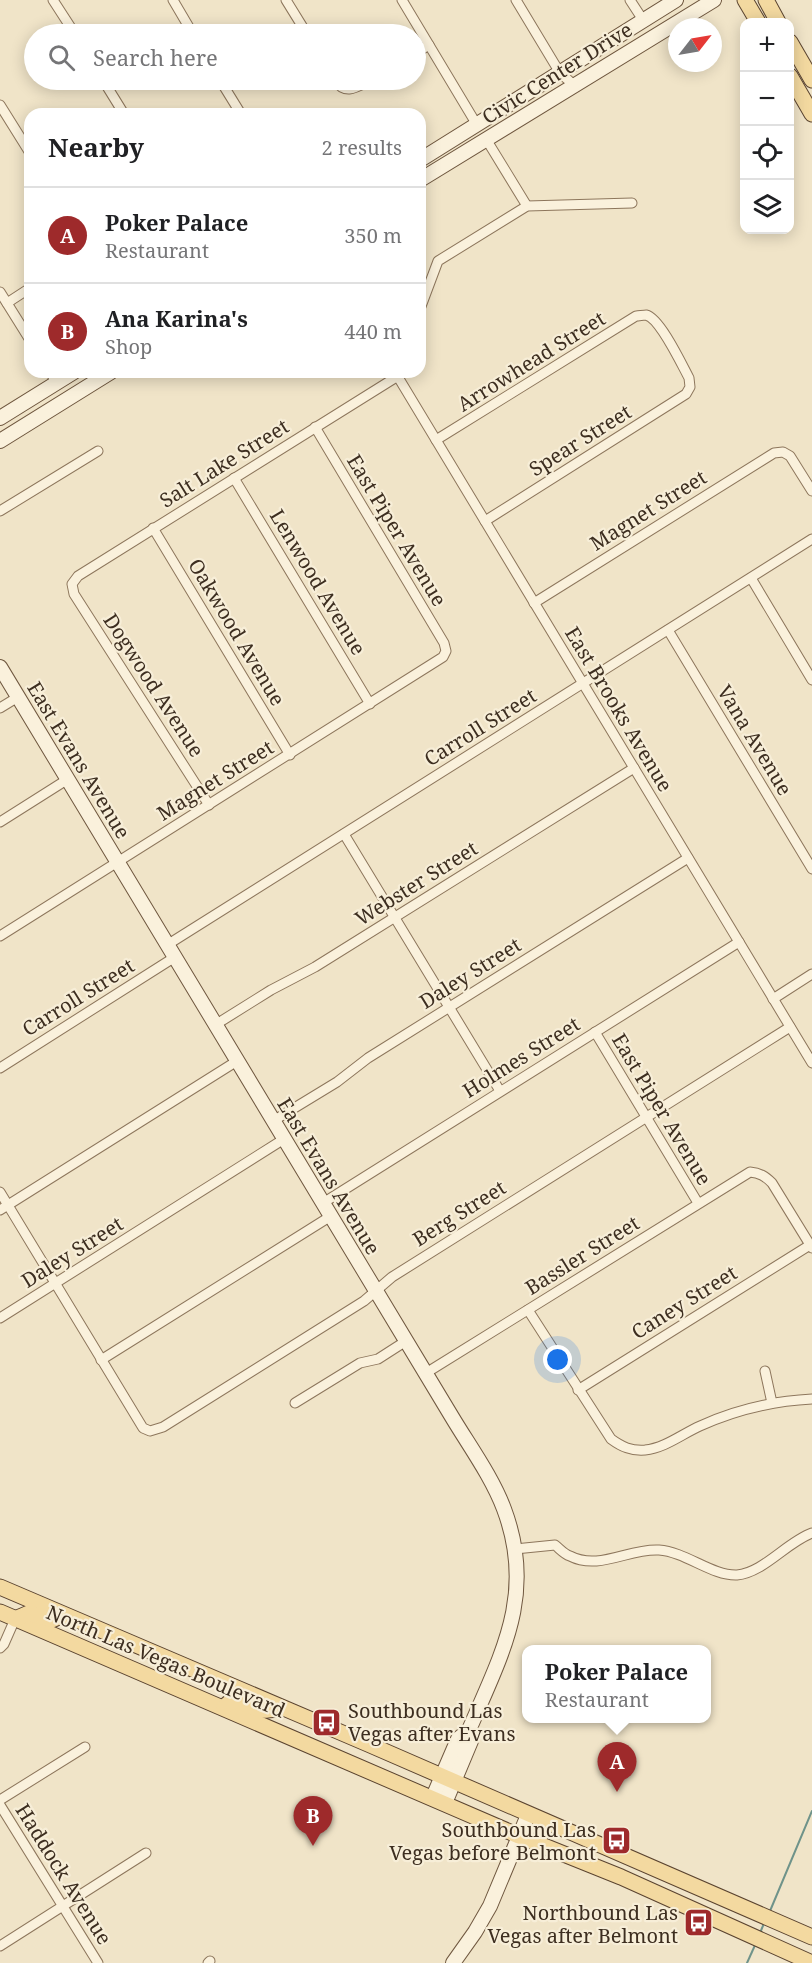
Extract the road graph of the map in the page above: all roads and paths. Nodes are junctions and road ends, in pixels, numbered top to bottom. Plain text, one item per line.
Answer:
1 (53, 0) edge
2 (173, 0) edge
3 (286, 0) edge
4 (402, 0) edge
5 (516, 0) edge
6 (630, 0) edge
7 (676, 0) edge
8 (714, 0) edge
9 (745, 0) edge
10 (766, 0) edge
11 (756, 18) edge
12 (776, 18) edge
13 (643, 20) junction
14 (69, 24) edge
15 (188, 24) edge
16 (301, 24) edge
17 (416, 24) edge
18 (426, 40) edge
19 (429, 45) junction
20 (426, 47) edge
21 (794, 50) edge
22 (560, 73) junction
23 (812, 80) edge
24 (794, 83) edge
25 (574, 85) junction
26 (108, 90) edge
27 (226, 90) edge
28 (518, 99) junction
29 (0, 105) edge
30 (809, 107) edge
31 (120, 108) edge
32 (237, 108) edge
33 (477, 125) junction
34 (486, 139) junction
35 (24, 143) edge
36 (426, 156) edge
37 (439, 168) junction
38 (426, 176) edge
39 (632, 203) dead end
40 (527, 207) junction
41 (0, 292) edge
42 (24, 292) edge
43 (426, 293) edge
44 (7, 303) junction
45 (24, 330) edge
46 (52, 378) edge
47 (54, 378) edge
48 (101, 378) edge
49 (390, 378) edge
50 (398, 378) edge
51 (690, 387) joint
52 (0, 418) edge
53 (36, 418) junction
54 (315, 427) junction
55 (0, 441) edge
56 (436, 441) junction
57 (99, 451) dead end
58 (234, 478) junction
59 (812, 491) edge
60 (0, 511) edge
61 (485, 521) junction
62 (153, 528) junction
63 (812, 539) edge
64 (751, 578) junction
65 (72, 584) joint
66 (534, 603) junction
67 (668, 630) junction
68 (446, 651) joint
69 (0, 667) edge
70 (812, 680) edge
71 (583, 683) junction
72 (18, 697) junction
73 (370, 704) junction
74 (0, 708) edge
75 (290, 755) junction
76 (634, 768) junction
77 (68, 779) junction
78 (209, 805) junction
79 (0, 822) edge
80 (344, 834) junction
81 (688, 858) junction
82 (809, 858) edge
83 (117, 863) junction
84 (812, 869) edge
85 (394, 918) junction
86 (0, 936) edge
87 (739, 942) junction
88 (167, 945) junction
89 (175, 957) junction
90 (812, 974) edge
91 (773, 999) junction
92 (449, 1007) junction
93 (215, 1025) junction
94 (790, 1028) junction
95 (595, 1032) junction
96 (237, 1061) junction
97 (812, 1063) edge
98 (0, 1068) edge
99 (500, 1092) junction
100 (646, 1117) junction
101 (273, 1121) junction
102 (284, 1139) junction
103 (0, 1192) edge
104 (322, 1203) junction
105 (699, 1203) junction
106 (4, 1207) edge
107 (331, 1216) junction
108 (811, 1247) edge
109 (55, 1283) junction
110 (376, 1291) junction
111 (528, 1310) junction
112 (0, 1318) edge
113 (406, 1341) junction
114 (101, 1360) junction
115 (765, 1371) dead end
116 (426, 1374) junction
117 (578, 1390) junction
118 (812, 1400) edge
119 (296, 1403) dead end
120 (772, 1403) junction
121 (812, 1533) edge
122 (515, 1549) junction
123 (0, 1587) edge
124 (22, 1596) junction
125 (0, 1602) edge
126 (0, 1612) edge
127 (65, 1615) junction
128 (15, 1619) junction
129 (0, 1648) edge
130 (224, 1683) junction
131 (175, 1687) junction
132 (224, 1708) junction
133 (285, 1708) junction
134 (85, 1747) dead end
135 (448, 1779) junction
136 (0, 1800) edge
137 (439, 1800) junction
138 (0, 1805) edge
139 (528, 1815) junction
140 (519, 1836) junction
141 (146, 1853) dead end
142 (621, 1877) junction
143 (700, 1889) junction
144 (63, 1907) junction
145 (812, 1937) edge
146 (0, 1946) edge
147 (98, 1963) edge
148 (453, 1963) edge
149 (812, 1963) edge

1 - 14 street
2 - 15 street
3 - 16 street
4 - 17 street
5 - 22 street
6 - 13 street
7 - 13 street, Civic Center Drive
8 - 25 street, Civic Center Drive
9 - 11 main road
10 - 12 main road
13 - 22 street, Civic Center Drive
18 - 19 street
19 - 20 street
19 - 33 street
21 - 23 main road
22 - 25 street
22 - 28 street, Civic Center Drive
24 - 30 main road
25 - 34 street, Civic Center Drive
26 - 31 street
27 - 32 street
28 - 33 street, Civic Center Drive
28 - 34 street
29 - 35 street
33 - 36 street, Civic Center Drive
33 - 37 street
34 - 37 street, Civic Center Drive
34 - 40 street
37 - 38 street, Civic Center Drive
39 - 40 street
40 - 43 street
41 - 44 street
42 - 44 street
44 - 45 street
46 - 52 street
47 - 53 street
48 - 53 street
49 - 54 street, Salt Lake Street
50 - 56 street, East Brooks Avenue
51 - 56 street, Arrowhead Street
51 - 61 street, Spear Street
53 - 55 street
54 - 58 street, Salt Lake Street
54 - 68 street, East Piper Avenue
56 - 61 street, East Brooks Avenue
57 - 60 street
58 - 62 street, Salt Lake Street
58 - 73 street, Lenwood Avenue
59 - 66 street, Magnet Street
61 - 66 street, East Brooks Avenue
62 - 65 street, Salt Lake Street
62 - 75 street, Oakwood Avenue
63 - 64 street, Carroll Street
64 - 67 street, Carroll Street
64 - 70 street
65 - 78 street, Dogwood Avenue
66 - 71 street, East Brooks Avenue
67 - 71 street, Carroll Street
67 - 82 street, Vana Avenue
68 - 73 street, Magnet Street
69 - 72 street, East Evans Avenue
71 - 76 street, East Brooks Avenue
71 - 80 street, Carroll Street
72 - 74 street
72 - 77 street, East Evans Avenue
73 - 75 street, Magnet Street
75 - 78 street, Magnet Street
76 - 81 street, East Brooks Avenue
76 - 85 street, Webster Street
77 - 79 street
77 - 83 street, East Evans Avenue
78 - 83 street, Magnet Street
80 - 85 street
80 - 88 street, Carroll Street
81 - 87 street, East Brooks Avenue
81 - 92 street, Daley Street
82 - 84 street, Vana Avenue
83 - 86 street, Magnet Street
83 - 88 street, East Evans Avenue
85 - 92 street
85 - 93 street, Webster Street
87 - 91 street, East Brooks Avenue
87 - 95 street, Holmes Street
88 - 89 street, East Evans Avenue
89 - 93 street, East Evans Avenue
89 - 98 street, Carroll Street
90 - 91 street
91 - 94 street, East Brooks Avenue
92 - 99 street
92 - 101 street, Daley Street
93 - 96 street, East Evans Avenue
94 - 97 street, East Brooks Avenue
94 - 100 street, Berg Street
95 - 99 street, Holmes Street
95 - 100 street, East Piper Avenue
96 - 101 street, East Evans Avenue
96 - 106 street
99 - 104 street, Holmes Street
100 - 105 street, East Piper Avenue
100 - 110 street, Berg Street
101 - 102 street, East Evans Avenue
102 - 104 street, East Evans Avenue
102 - 109 street, Daley Street
103 - 106 street
104 - 107 street, East Evans Avenue
105 - 108 street, Bassler Street
105 - 111 street, Bassler Street
106 - 109 street
107 - 110 street, East Evans Avenue
107 - 114 street
108 - 117 street, Caney Street
109 - 112 street, Daley Street
109 - 114 street
110 - 113 street, East Evans Avenue
110 - 114 street, Berg Street
111 - 116 street, Bassler Street
111 - 117 street
113 - 116 street, East Evans Avenue
113 - 119 street
115 - 120 street
116 - 122 street, East Evans Avenue
117 - 120 street
118 - 120 street
121 - 122 street
122 - 135 street, East Evans Avenue
123 - 124 main road, North Las Vegas Boulevard
124 - 125 main road
124 - 127 main road, North Las Vegas Boulevard
126 - 128 main road, North Las Vegas Boulevard
127 - 128 main road
127 - 130 main road, North Las Vegas Boulevard
128 - 129 street
128 - 131 main road, North Las Vegas Boulevard
130 - 131 main road
130 - 133 main road, North Las Vegas Boulevard
131 - 132 main road, North Las Vegas Boulevard
132 - 133 main road
132 - 137 main road, North Las Vegas Boulevard
133 - 135 main road, North Las Vegas Boulevard
134 - 136 street
135 - 137 street, East Evans Avenue
135 - 139 main road, North Las Vegas Boulevard
137 - 140 main road, North Las Vegas Boulevard
138 - 144 street, Haddock Avenue
139 - 140 street
139 - 143 main road, North Las Vegas Boulevard
140 - 142 main road, North Las Vegas Boulevard
140 - 148 street
141 - 144 street
142 - 143 main road
142 - 149 main road, North Las Vegas Boulevard
143 - 145 main road, North Las Vegas Boulevard
144 - 146 street
144 - 147 street, Haddock Avenue

